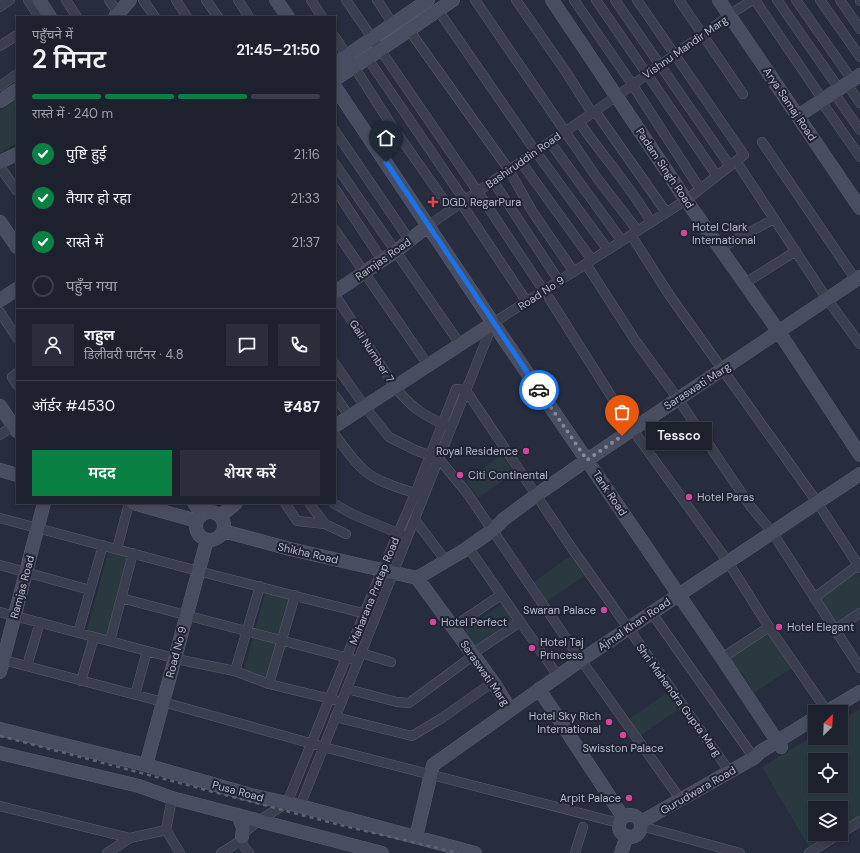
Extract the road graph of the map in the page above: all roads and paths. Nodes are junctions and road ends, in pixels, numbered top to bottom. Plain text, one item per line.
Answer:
1 (10, 0) edge
2 (28, 0) edge
3 (39, 0) edge
4 (66, 0) edge
5 (109, 0) edge
6 (130, 0) edge
7 (139, 0) edge
8 (143, 0) edge
9 (176, 0) edge
10 (206, 0) edge
11 (238, 0) edge
12 (276, 0) edge
13 (311, 0) edge
14 (346, 0) edge
15 (377, 0) edge
16 (453, 0) edge
17 (475, 0) edge
18 (516, 0) edge
19 (552, 0) edge
20 (574, 0) edge
21 (596, 0) edge
22 (615, 0) edge
23 (637, 0) edge
24 (679, 0) edge
25 (719, 0) edge
26 (754, 0) edge
27 (777, 0) edge
28 (796, 0) edge
29 (820, 0) edge
30 (840, 0) edge
31 (420, 2) edge
32 (0, 7) edge
33 (731, 9) edge
34 (438, 10) junction
35 (38, 16) edge
36 (49, 16) edge
37 (76, 16) edge
38 (119, 16) edge
39 (154, 16) edge
40 (186, 16) edge
41 (217, 16) edge
42 (248, 16) edge
43 (287, 16) edge
44 (321, 16) edge
45 (393, 24) junction
46 (860, 29) edge
47 (409, 30) junction
48 (16, 35) edge
49 (703, 35) junction
50 (336, 39) edge
51 (372, 39) junction
52 (0, 46) edge
53 (380, 50) junction
54 (674, 54) junction
55 (347, 56) junction
56 (860, 57) edge
57 (368, 59) junction
58 (336, 63) edge
59 (660, 65) junction
60 (355, 67) junction
61 (647, 74) junction
62 (16, 75) edge
63 (336, 78) edge
64 (632, 84) junction
65 (0, 86) edge
66 (844, 87) edge
67 (336, 88) edge
68 (16, 91) edge
69 (743, 94) dead end
70 (617, 96) junction
71 (0, 101) edge
72 (860, 103) edge
73 (593, 112) junction
74 (801, 114) junction
75 (579, 122) junction
76 (860, 130) edge
77 (336, 132) edge
78 (565, 132) junction
79 (550, 142) junction
80 (762, 142) dead end
81 (536, 152) junction
82 (16, 154) edge
83 (860, 157) edge
84 (0, 162) edge
85 (521, 162) junction
86 (336, 165) edge
87 (730, 166) junction
88 (0, 167) edge
89 (740, 167) dead end
90 (509, 170) junction
91 (717, 176) junction
92 (493, 181) junction
93 (700, 189) junction
94 (16, 190) edge
95 (336, 191) edge
96 (478, 192) junction
97 (860, 197) edge
98 (686, 200) junction
99 (463, 202) junction
100 (860, 208) edge
101 (451, 210) junction
102 (666, 212) junction
103 (774, 219) junction
104 (0, 222) edge
105 (651, 222) junction
106 (429, 225) junction
107 (336, 231) edge
108 (635, 233) junction
109 (410, 241) junction
110 (622, 241) junction
111 (16, 246) edge
112 (720, 248) junction
113 (608, 250) junction
114 (396, 251) junction
115 (796, 251) junction
116 (382, 260) junction
117 (589, 262) junction
118 (365, 272) junction
119 (574, 272) junction
120 (858, 279) edge
121 (559, 281) junction
122 (745, 283) junction
123 (16, 289) edge
124 (336, 292) edge
125 (336, 295) edge
126 (546, 295) junction
127 (827, 299) junction
128 (527, 302) junction
129 (0, 303) edge
130 (493, 323) junction
131 (779, 332) junction
132 (16, 336) edge
133 (460, 344) junction
134 (860, 344) edge
135 (336, 365) edge
136 (428, 365) junction
137 (723, 370) junction
138 (16, 374) edge
139 (16, 383) edge
140 (395, 387) junction
141 (467, 392) junction
142 (336, 397) edge
143 (678, 399) junction
144 (0, 406) edge
145 (365, 406) junction
146 (350, 417) junction
147 (443, 424) junction
148 (336, 425) edge
149 (452, 428) junction
150 (632, 429) junction
151 (16, 430) edge
152 (0, 435) edge
153 (336, 436) edge
154 (860, 455) edge
155 (430, 456) junction
156 (440, 459) junction
157 (587, 460) junction
158 (0, 470) edge
159 (860, 474) edge
160 (16, 475) edge
161 (415, 494) junction
162 (535, 496) junction
163 (424, 497) junction
164 (817, 502) junction
165 (44, 504) edge
166 (129, 504) edge
167 (137, 504) edge
168 (194, 504) edge
169 (235, 504) edge
170 (286, 504) edge
171 (310, 504) edge
172 (334, 504) edge
173 (220, 516) junction
174 (0, 518) edge
175 (199, 518) junction
176 (415, 520) junction
177 (325, 524) junction
178 (38, 527) junction
179 (493, 530) junction
180 (223, 531) junction
181 (772, 532) junction
182 (397, 533) junction
183 (346, 534) dead end
184 (408, 537) junction
185 (207, 540) junction
186 (103, 545) junction
187 (468, 547) junction
188 (117, 549) junction
189 (133, 553) junction
190 (446, 561) junction
191 (728, 562) junction
192 (0, 565) edge
193 (859, 566) edge
194 (198, 571) junction
195 (388, 571) junction
196 (26, 572) junction
197 (417, 578) junction
198 (260, 586) junction
199 (90, 590) junction
200 (678, 594) junction
201 (295, 595) junction
202 (501, 595) junction
203 (121, 598) junction
204 (814, 598) junction
205 (0, 612) edge
206 (365, 612) junction
207 (651, 612) junction
208 (860, 613) edge
209 (186, 615) junction
210 (15, 616) junction
211 (376, 617) junction
212 (40, 622) junction
213 (520, 622) junction
214 (453, 627) junction
215 (769, 627) junction
216 (627, 628) junction
217 (836, 629) junction
218 (248, 631) junction
219 (78, 633) junction
220 (94, 637) junction
221 (282, 640) junction
222 (110, 641) junction
223 (147, 651) junction
224 (473, 655) junction
225 (347, 657) junction
226 (360, 657) junction
227 (174, 658) junction
228 (722, 658) junction
229 (581, 660) junction
230 (391, 662) dead end
231 (1, 664) edge
232 (27, 666) junction
233 (860, 668) edge
234 (235, 671) junction
235 (558, 676) junction
236 (82, 680) junction
237 (493, 682) junction
238 (269, 684) junction
239 (347, 689) junction
240 (539, 689) junction
241 (860, 692) edge
242 (135, 695) junction
243 (330, 699) junction
244 (163, 702) junction
245 (341, 702) junction
246 (860, 702) edge
247 (822, 705) edge
248 (839, 705) edge
249 (510, 709) junction
250 (848, 709) edge
251 (335, 717) junction
252 (808, 723) edge
253 (0, 728) edge
254 (808, 731) edge
255 (312, 743) junction
256 (779, 744) junction
257 (324, 747) junction
258 (0, 753) edge
259 (754, 758) junction
260 (146, 765) junction
261 (730, 772) junction
262 (431, 774) junction
263 (172, 798) junction
264 (681, 800) junction
265 (293, 805) junction
266 (0, 806) edge
267 (238, 815) junction
268 (621, 820) junction
269 (860, 821) edge
270 (262, 822) junction
271 (641, 824) junction
272 (583, 827) dead end
273 (848, 829) edge
274 (166, 830) junction
275 (627, 836) junction
276 (416, 837) junction
277 (130, 838) junction
278 (241, 839) junction
279 (829, 841) edge
280 (106, 853) edge
281 (180, 853) edge
282 (221, 853) edge
283 (249, 853) edge
284 (382, 853) edge
285 (476, 853) edge
286 (575, 853) edge
287 (621, 853) edge
288 (740, 853) edge
289 (809, 853) edge

1 - 32 street
2 - 35 street
3 - 36 street
4 - 37 street
5 - 38 street
6 - 38 street
7 - 38 street
8 - 39 street
9 - 40 street
10 - 41 street
11 - 42 street
12 - 43 street
13 - 44 street
14 - 51 street
15 - 45 street
16 - 34 street
17 - 78 street
18 - 73 street
19 - 70 street, Padam Singh Road
20 - 64 street
21 - 61 street
22 - 59 street
23 - 54 street
24 - 49 street
25 - 33 street
26 - 33 street, Vishnu Mandir Marg
26 - 66 street
27 - 66 street
28 - 66 street
29 - 56 street
30 - 46 street
31 - 45 street
33 - 49 street, Vishnu Mandir Marg
33 - 74 street
34 - 47 street
34 - 81 street
45 - 51 street
47 - 53 street
47 - 90 street
48 - 52 street
49 - 54 street, Vishnu Mandir Marg
49 - 69 street
50 - 55 street
51 - 53 street
51 - 55 street
53 - 57 street
53 - 96 street
54 - 59 street, Vishnu Mandir Marg
54 - 87 street, Road No 9
55 - 58 street
55 - 60 street
57 - 60 street
57 - 99 street
59 - 61 street, Vishnu Mandir Marg
59 - 87 street
60 - 63 street
60 - 101 street
61 - 64 street, Vishnu Mandir Marg
61 - 91 street
62 - 65 street
64 - 70 street, Vishnu Mandir Marg
64 - 93 street
66 - 72 street
66 - 74 street
66 - 76 street
66 - 83 street
67 - 106 street, Tank Road
68 - 71 street
70 - 73 street, Bashiruddin Road
70 - 98 street, Padam Singh Road
73 - 75 street, Bashiruddin Road
73 - 102 street
74 - 97 street
74 - 100 street, Arya Samaj Road
75 - 78 street, Bashiruddin Road
75 - 105 street
77 - 109 street
78 - 79 street, Bashiruddin Road
78 - 108 street
79 - 81 street, Bashiruddin Road
79 - 110 street
80 - 120 street
81 - 85 street, Bashiruddin Road
81 - 113 street
82 - 84 street
85 - 90 street, Bashiruddin Road
85 - 117 street
86 - 114 street
87 - 91 street, Road No 9
88 - 94 street
89 - 103 street
90 - 92 street, Bashiruddin Road
90 - 119 street
91 - 93 street, Road No 9
92 - 96 street, Bashiruddin Road
92 - 121 street
93 - 98 street, Road No 9
95 - 116 street
96 - 99 street, Bashiruddin Road
96 - 126 street
98 - 102 street, Road No 9
98 - 112 street, Padam Singh Road
99 - 101 street, Bashiruddin Road
99 - 128 street
101 - 106 street, Bashiruddin Road
102 - 105 street, Road No 9
103 - 112 street
103 - 115 street
104 - 111 street
105 - 108 street, Road No 9
106 - 109 street, Ramjas Road
106 - 130 street, Tank Road
107 - 118 street
108 - 110 street, Road No 9
108 - 137 street
109 - 114 street, Ramjas Road
110 - 113 street, Road No 9
112 - 122 street, Padam Singh Road
113 - 117 street, Road No 9
114 - 116 street, Ramjas Road
114 - 133 street
115 - 122 street
115 - 127 street
116 - 118 street, Ramjas Road
117 - 119 street, Road No 9
117 - 143 street
118 - 124 street, Ramjas Road
118 - 136 street
119 - 121 street, Road No 9
120 - 127 street, Saraswati Marg
121 - 126 street, Road No 9
122 - 131 street, Padam Singh Road
123 - 129 street
125 - 140 street, Gali Number 7
126 - 128 street, Road No 9
126 - 150 street
127 - 131 street, Saraswati Marg
127 - 134 street
128 - 130 street, Road No 9
129 - 132 street
130 - 133 street, Road No 9
130 - 141 street, Maharana Pratap Road
130 - 157 street, Tank Road
131 - 137 street, Saraswati Marg
131 - 154 street, Padam Singh Road
133 - 136 street, Road No 9
135 - 145 street
136 - 140 street, Road No 9
137 - 143 street, Saraswati Marg
137 - 164 street
138 - 139 street
140 - 145 street, Road No 9
140 - 147 street, Gali Number 7
141 - 147 street, Maharana Pratap Road
141 - 149 street, Maharana Pratap Road
141 - 162 street, Shri Mahendra Gupta Marg
142 - 146 street
143 - 150 street, Saraswati Marg
143 - 181 street
144 - 151 street
145 - 146 street, Road No 9
145 - 155 street
146 - 148 street, Road No 9
147 - 149 street, Gali Number 7
147 - 155 street, Maharana Pratap Road
149 - 156 street, Maharana Pratap Road
150 - 157 street, Saraswati Marg
150 - 191 street
151 - 152 street
153 - 161 street
155 - 156 street
155 - 161 street, Maharana Pratap Road
156 - 163 street, Maharana Pratap Road
156 - 179 street
157 - 162 street, Saraswati Marg
157 - 200 street, Tank Road
158 - 160 street
159 - 164 street, Ajmal Khan Road
161 - 163 street
161 - 182 street, Maharana Pratap Road
162 - 179 street, Saraswati Marg
162 - 216 street, Shri Mahendra Gupta Marg
163 - 176 street, Maharana Pratap Road
164 - 181 street, Ajmal Khan Road
164 - 193 street
165 - 178 street, Ramjas Road
166 - 188 street
167 - 175 street
168 - 175 street
169 - 173 street
170 - 177 street
171 - 177 street
172 - 182 street
173 - 175 street
173 - 180 street
174 - 178 street
175 - 185 street
176 - 184 street, Maharana Pratap Road
176 - 190 street
177 - 183 street
178 - 186 street
178 - 196 street, Ramjas Road
179 - 187 street, Saraswati Marg
179 - 229 street
180 - 185 street
180 - 195 street, Shikha Road
181 - 191 street, Ajmal Khan Road
181 - 204 street
182 - 184 street
182 - 195 street, Maharana Pratap Road
184 - 195 street, Maharana Pratap Road
185 - 194 street, Road No 9
186 - 188 street
186 - 199 street
187 - 190 street, Saraswati Marg
187 - 202 street
188 - 189 street
189 - 194 street
189 - 203 street
190 - 197 street, Saraswati Marg
191 - 200 street, Ajmal Khan Road
191 - 215 street
192 - 196 street
193 - 204 street
194 - 198 street
194 - 209 street, Road No 9
195 - 197 street
195 - 206 street, Maharana Pratap Road
195 - 211 street, Maharana Pratap Road
196 - 199 street
196 - 210 street, Ramjas Road
197 - 214 street, Saraswati Marg
198 - 201 street
198 - 218 street
199 - 219 street
200 - 207 street, Ajmal Khan Road
200 - 228 street, Tank Road
201 - 206 street
201 - 221 street
202 - 213 street
202 - 214 street
203 - 209 street
203 - 222 street
204 - 217 street
205 - 210 street
206 - 211 street
206 - 225 street, Maharana Pratap Road
207 - 216 street, Ajmal Khan Road
207 - 259 street
208 - 217 street
209 - 218 street
209 - 227 street, Road No 9
210 - 212 street
210 - 231 street, Ramjas Road
211 - 226 street, Maharana Pratap Road
212 - 219 street
212 - 232 street
213 - 224 street
213 - 235 street
214 - 224 street, Saraswati Marg
215 - 228 street
215 - 247 street
216 - 229 street, Ajmal Khan Road
216 - 261 street, Shri Mahendra Gupta Marg
217 - 233 street
218 - 221 street
218 - 234 street
219 - 220 street
220 - 222 street
220 - 236 street
221 - 225 street
221 - 238 street
222 - 223 street
223 - 227 street
223 - 242 street
224 - 237 street, Saraswati Marg
224 - 239 street
225 - 226 street
225 - 243 street, Maharana Pratap Road
226 - 230 street
226 - 239 street, Maharana Pratap Road
227 - 234 street
227 - 244 street, Road No 9
228 - 256 street, Tank Road
229 - 235 street, Ajmal Khan Road
229 - 264 street
231 - 232 street
232 - 236 street
234 - 238 street
235 - 240 street, Ajmal Khan Road
236 - 242 street
237 - 249 street, Saraswati Marg
237 - 251 street
238 - 243 street
239 - 245 street, Maharana Pratap Road
240 - 249 street, Ajmal Khan Road
240 - 268 street
241 - 248 street
242 - 244 street
243 - 245 street
243 - 255 street, Maharana Pratap Road
244 - 255 street
244 - 260 street, Road No 9
245 - 251 street, Maharana Pratap Road
246 - 250 street
249 - 262 street, Ajmal Khan Road
251 - 257 street, Maharana Pratap Road
252 - 256 street, Gurudwara Road
253 - 260 street, Pusa Road
254 - 256 street, Gurudwara Road
255 - 257 street
255 - 265 street, Maharana Pratap Road
256 - 259 street, Gurudwara Road
257 - 262 street
257 - 265 street, Maharana Pratap Road
258 - 263 street
259 - 261 street, Gurudwara Road
260 - 265 street, Pusa Road
261 - 264 street, Gurudwara Road
262 - 268 street
262 - 276 street, Ajmal Khan Road
263 - 267 street
263 - 274 street
264 - 271 street, Gurudwara Road
265 - 270 street
265 - 276 street, Pusa Road
266 - 277 street
267 - 270 street
267 - 278 street
268 - 271 street
268 - 275 street
269 - 273 street
270 - 278 street
270 - 284 street
271 - 275 street
271 - 288 street
272 - 286 street
274 - 277 street
274 - 281 street
275 - 287 street
276 - 285 street, Pusa Road
277 - 280 street
278 - 282 street
278 - 283 street
279 - 289 street

